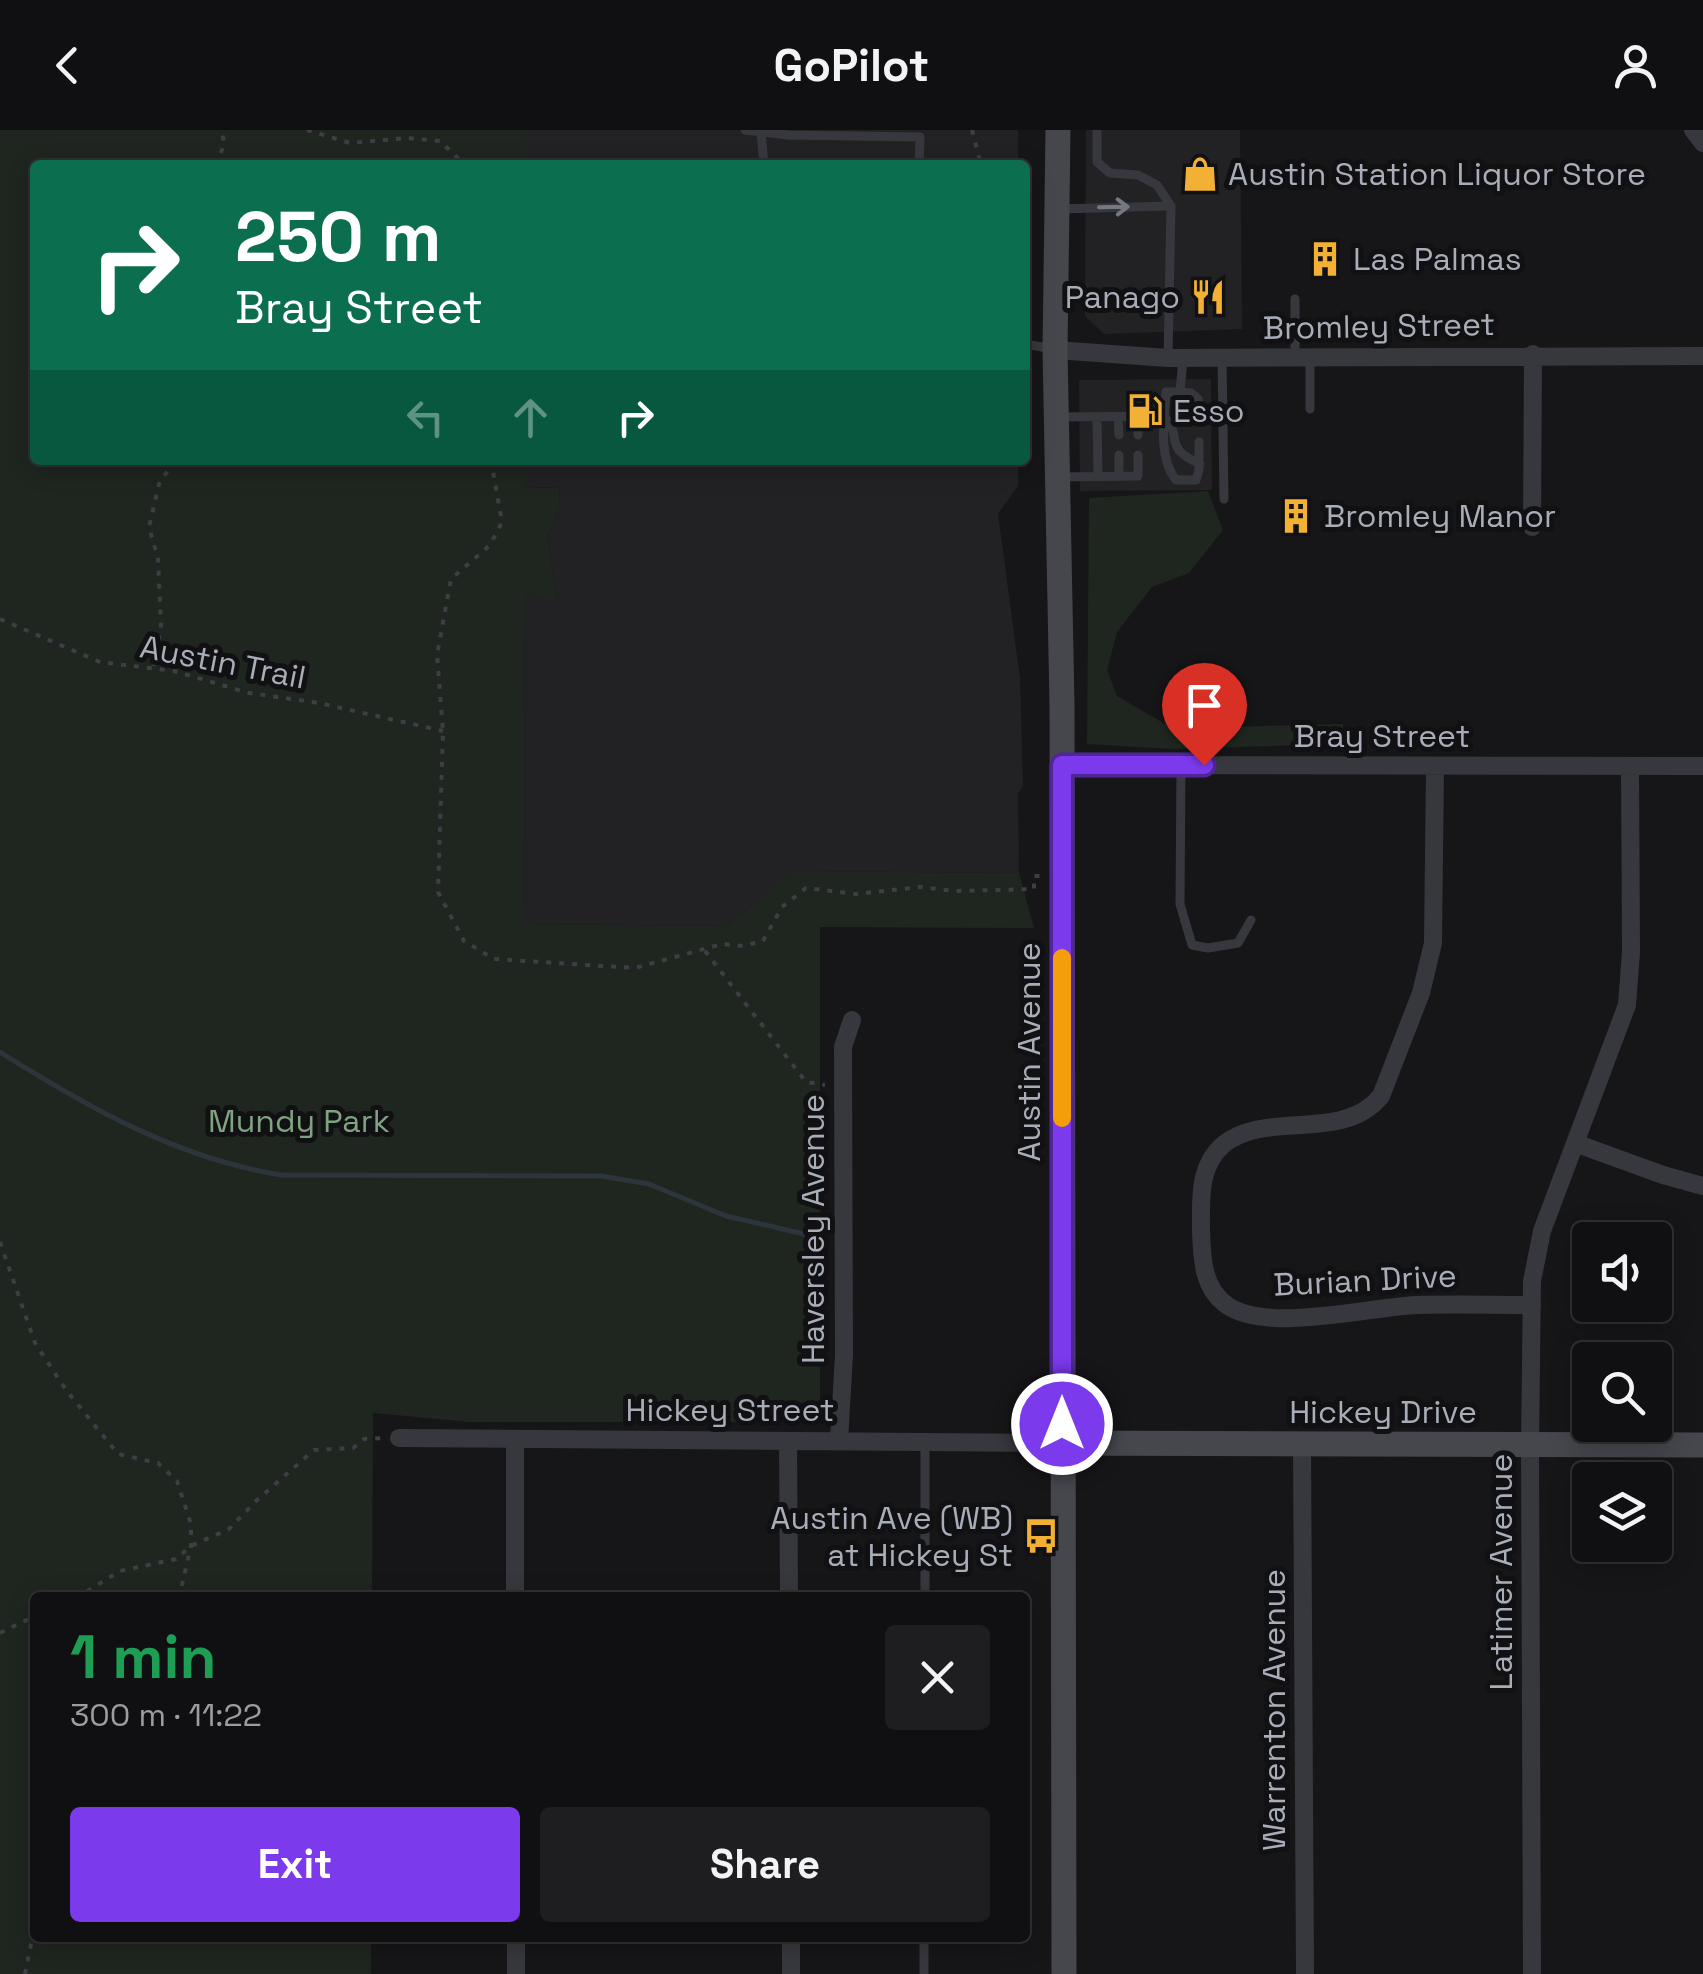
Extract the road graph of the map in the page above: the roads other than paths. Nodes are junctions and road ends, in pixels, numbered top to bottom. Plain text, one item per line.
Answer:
1 (745, 130) edge
2 (1058, 130) edge
3 (1098, 130) edge
4 (1693, 130) edge
5 (762, 132) edge
6 (1703, 142) edge
7 (764, 160) edge
8 (920, 160) edge
9 (1171, 206) junction
10 (1057, 208) junction
11 (1295, 299) dead end
12 (1030, 345) edge
13 (1056, 350) junction
14 (1533, 354) junction
15 (1703, 356) edge
16 (1222, 357) junction
17 (1302, 357) junction
18 (1176, 358) junction
19 (1180, 392) junction
20 (1310, 409) dead end
21 (1199, 412) dead end
22 (1138, 416) junction
23 (1164, 416) junction
24 (1057, 417) junction
25 (1118, 417) junction
26 (1098, 418) junction
27 (1119, 435) dead end
28 (1138, 435) dead end
29 (1199, 442) dead end
30 (1119, 455) dead end
31 (1138, 455) dead end
32 (1200, 464) junction
33 (1098, 476) junction
34 (1119, 476) junction
35 (1058, 477) junction
36 (1224, 500) dead end
37 (1532, 527) dead end
38 (1181, 764) junction
39 (1062, 765) junction
40 (1435, 766) junction
41 (1703, 766) edge
42 (1630, 767) junction
43 (1251, 920) dead end
44 (852, 1020) dead end
45 (1575, 1143) junction
46 (1703, 1186) edge
47 (1532, 1305) junction
48 (399, 1438) road end
49 (515, 1440) junction
50 (839, 1440) junction
51 (925, 1440) junction
52 (788, 1441) junction
53 (1062, 1443) junction
54 (1302, 1445) junction
55 (1703, 1445) edge
56 (1530, 1446) junction
57 (515, 1592) edge
58 (789, 1592) edge
59 (925, 1592) edge
60 (516, 1942) edge
61 (791, 1942) edge
62 (924, 1942) edge
63 (516, 1974) edge
64 (791, 1974) edge
65 (924, 1974) edge
66 (1064, 1974) edge
67 (1305, 1974) edge
68 (1532, 1974) edge

1 - 5 lane
2 - 10 main road, Austin Avenue
3 - 9 lane
4 - 6 street
5 - 7 lane
5 - 8 lane
10 -> 9 lane
9 - 18 lane
10 - 13 main road, Austin Avenue
11 - 17 lane
12 - 13 lane
13 - 18 street, Bromley Street
13 - 24 main road, Austin Avenue
14 - 15 street, Bromley Street
14 - 17 street, Bromley Street
14 - 37 street
16 - 17 street, Bromley Street
16 - 18 street, Bromley Street
16 - 36 lane
17 - 20 lane
18 - 19 lane
19 - 21 lane
19 - 23 lane
22 - 23 lane
22 - 25 lane
22 - 28 lane
23 - 32 lane
23 - 32 lane
24 - 26 lane
24 - 35 main road, Austin Avenue
25 - 26 lane
25 - 27 lane
26 - 33 lane
29 - 32 lane
30 - 34 lane
31 - 34 lane
33 - 34 lane
33 - 35 lane
35 - 39 main road, Austin Avenue
38 - 39 street, Bray Street
38 - 40 street, Bray Street
38 - 43 lane
39 - 53 main road, Austin Avenue
40 - 42 street, Bray Street
40 - 47 street, Burian Drive
41 - 42 street, Bray Street
42 - 45 street, Latimer Avenue
44 - 50 street, Haversley Avenue
45 - 46 street
45 - 47 street, Latimer Avenue
47 - 56 street, Latimer Avenue
48 - 49 street, Hickey Street
49 - 52 street, Hickey Street
49 - 57 street
50 - 51 street, Hickey Street
50 - 52 street, Hickey Street
51 - 53 street, Hickey Street
51 - 59 lane
52 - 58 street
53 - 54 main road, Hickey Drive
53 - 66 main road, Austin Avenue
54 - 56 main road, Hickey Drive
54 - 67 street, Warrenton Avenue
55 - 56 main road, Hickey Drive
56 - 68 street, Latimer Avenue
60 - 63 street
61 - 64 street
62 - 65 lane

